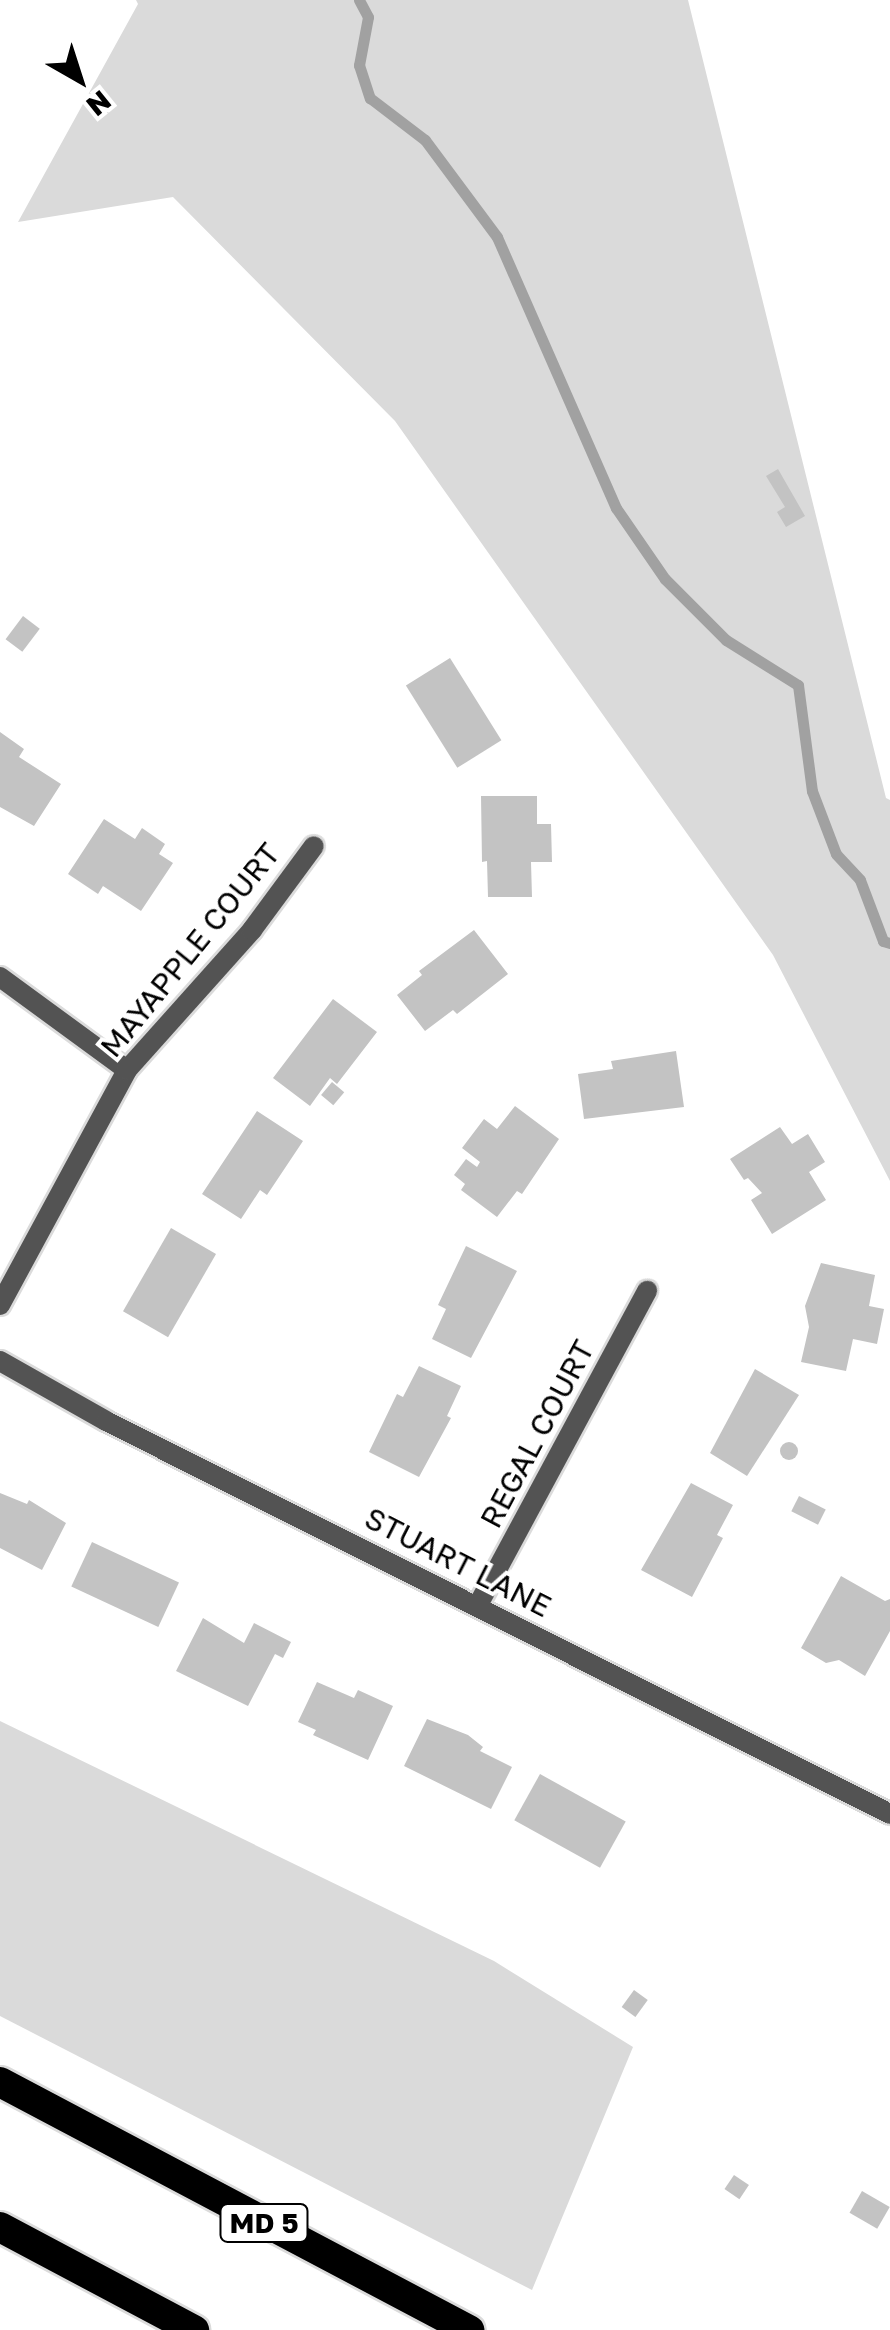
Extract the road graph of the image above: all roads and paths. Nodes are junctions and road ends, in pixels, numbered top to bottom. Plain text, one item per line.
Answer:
1 (314, 846) dead end
2 (0, 978) edge
3 (127, 1070) junction
4 (648, 1291) dead end
5 (0, 1305) edge
6 (0, 1361) edge
7 (478, 1605) junction
8 (890, 1814) edge
9 (0, 2082) edge
10 (0, 2228) edge
11 (194, 2330) edge
12 (470, 2330) edge

1 - 3 street, MAYAPPLE COURT
2 - 3 street
3 - 5 street, MAYAPPLE COURT
4 - 7 street, REGAL COURT
6 - 7 street, STUART LANE
7 - 8 street, STUART LANE
9 - 12 highway, MD 5
10 - 11 highway

